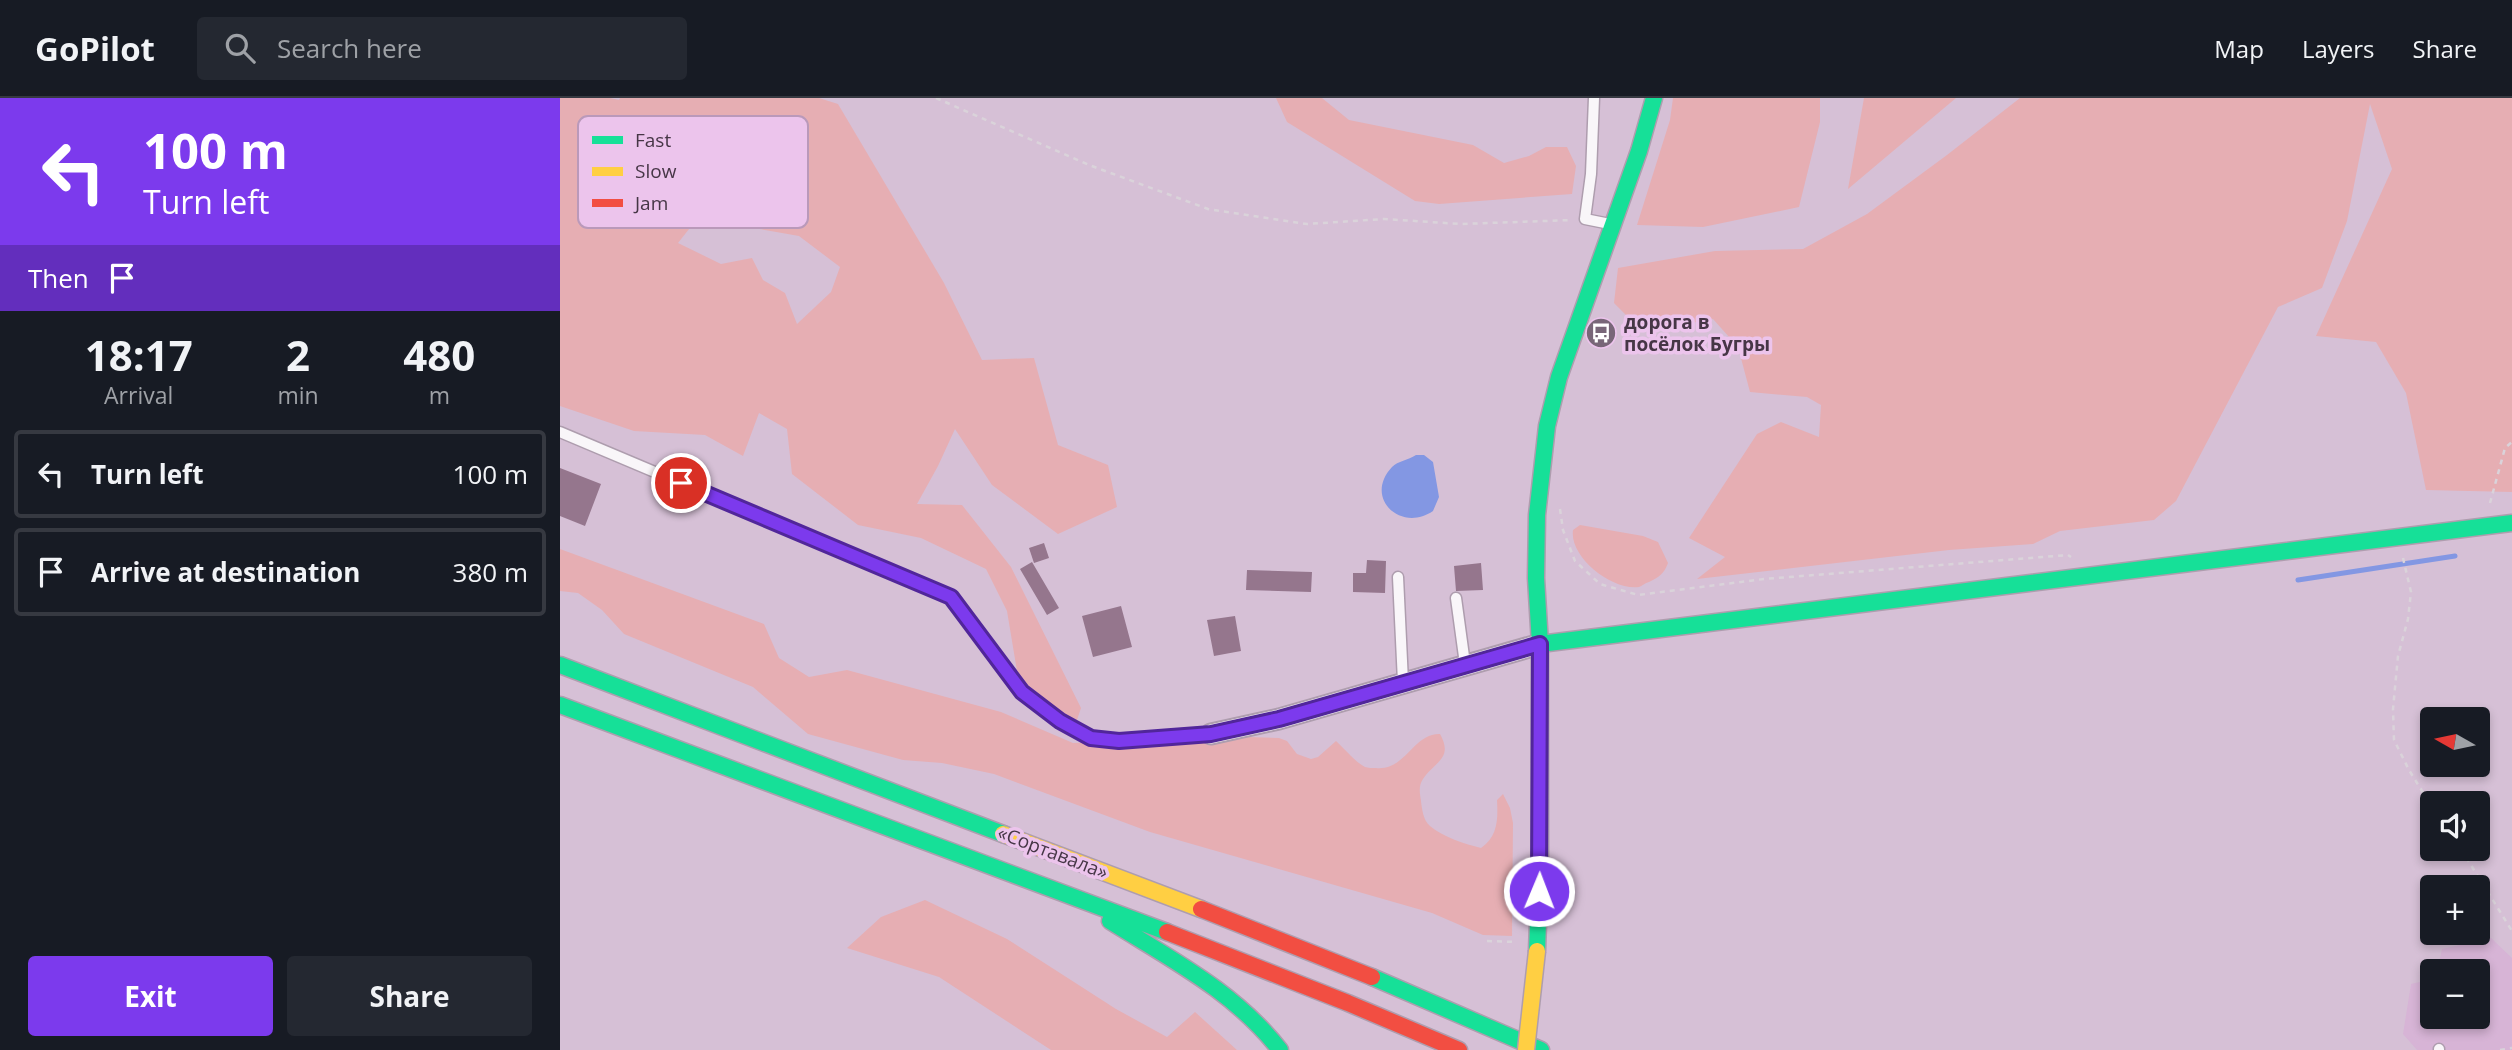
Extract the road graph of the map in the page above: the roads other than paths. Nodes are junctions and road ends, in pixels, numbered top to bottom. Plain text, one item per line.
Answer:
1 (1594, 98) edge
2 (1654, 98) edge
3 (1612, 224) junction
4 (560, 432) edge
5 (2512, 523) edge
6 (1398, 577) dead end
7 (1456, 598) dead end
8 (1540, 644) junction
9 (1465, 664) junction
10 (560, 665) edge
11 (1403, 682) junction
12 (560, 705) edge
13 (1211, 734) joint
14 (1076, 899) junction
15 (1280, 1050) edge
16 (1459, 1050) edge
17 (1526, 1050) edge
18 (1541, 1050) edge

1 - 3 lane
2 - 3 main road
3 - 8 main road
4 - 13 lane
5 - 8 main road
6 - 11 lane
7 - 9 lane
8 - 9 street
8 - 17 main road, bridge
9 - 11 street
10 - 18 main road, «Сортавала»
11 - 13 street
12 - 14 main road, «Сортавала»
14 - 15 main road
14 - 16 main road, «Сортавала»

